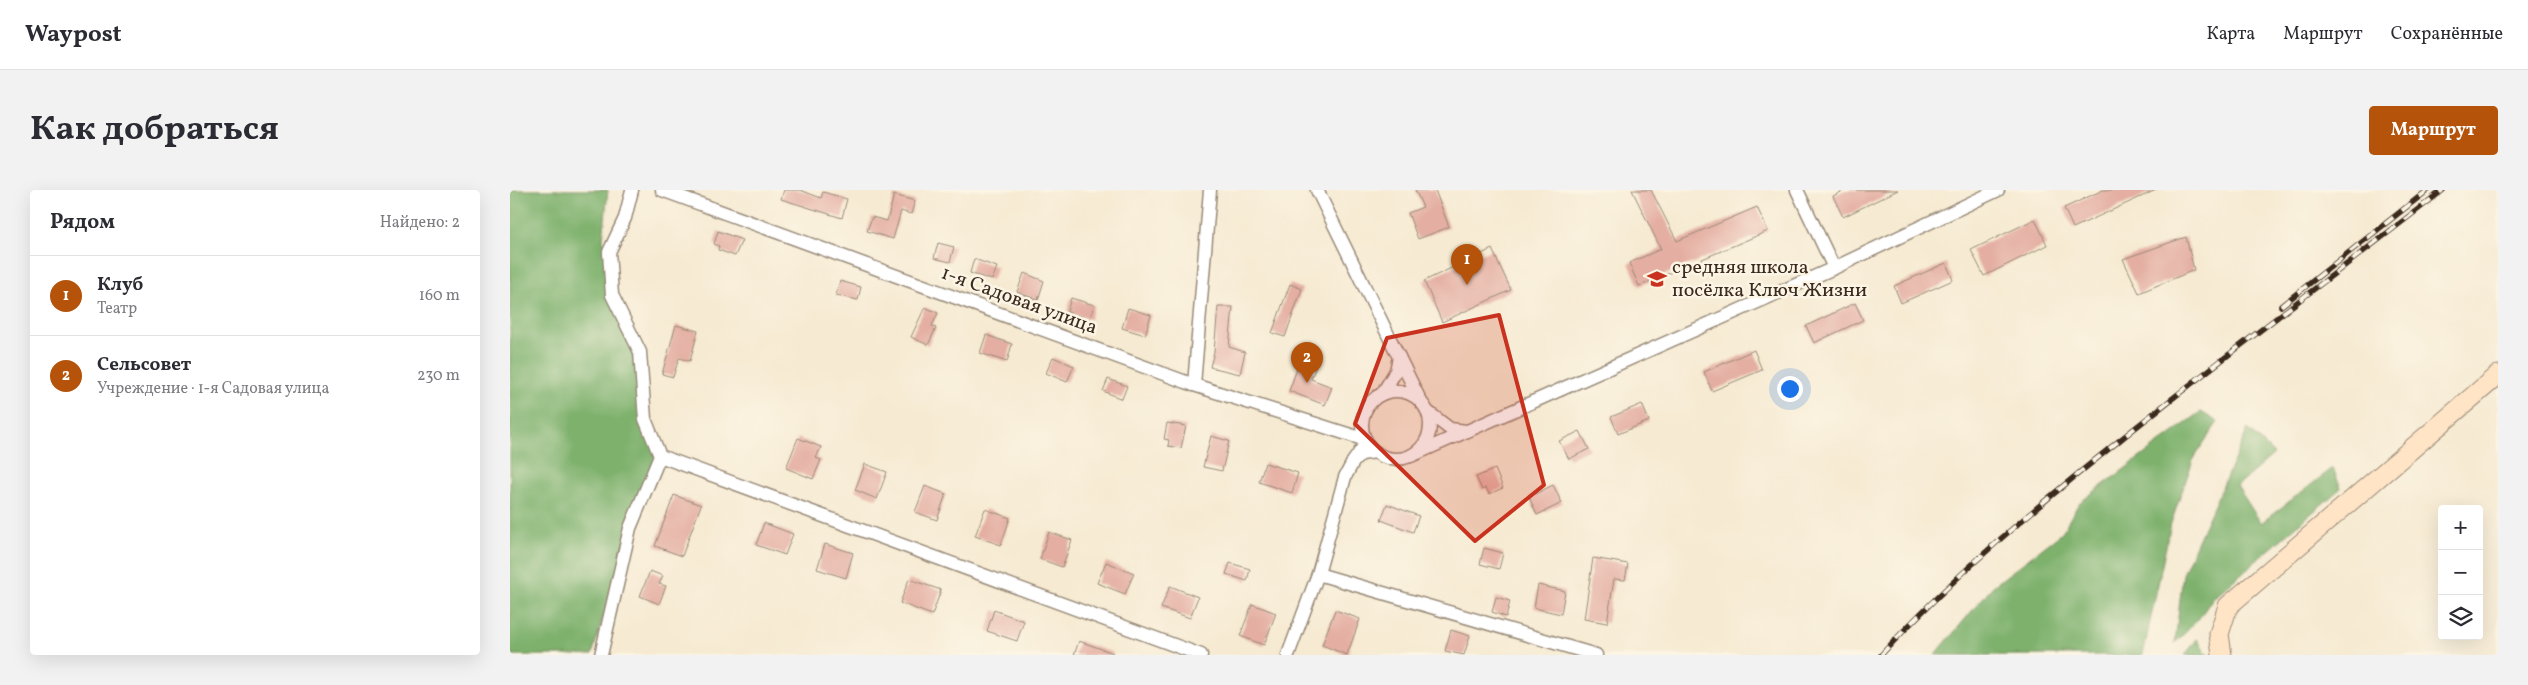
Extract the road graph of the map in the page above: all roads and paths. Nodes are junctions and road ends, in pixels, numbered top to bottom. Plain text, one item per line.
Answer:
1 (632, 190) edge
2 (662, 190) edge
3 (1210, 190) edge
4 (1317, 190) edge
5 (1797, 190) edge
6 (1998, 190) edge
7 (1834, 268) junction
8 (1399, 357) junction
9 (2498, 375) edge
10 (1194, 385) junction
11 (1382, 394) junction
12 (1424, 407) junction
13 (1467, 431) junction
14 (1366, 440) junction
15 (1376, 452) junction
16 (660, 456) junction
17 (1411, 456) junction
18 (1353, 462) junction
19 (1318, 574) junction
20 (601, 655) edge
21 (1201, 655) edge
22 (1288, 655) edge
23 (1596, 655) edge
24 (2222, 655) edge

1 - 16 street
2 - 10 street, 1-я Садовая улица
3 - 10 street
4 - 8 street
5 - 7 street
6 - 7 street
7 - 13 street
8 - 11 street
8 - 12 street
9 - 24 street
10 - 14 street, 1-я Садовая улица
11 - 12 street
11 - 14 street
12 - 13 street
12 - 17 street
13 - 17 street
14 - 15 street
14 - 18 street
15 - 17 street
15 - 18 street
16 - 20 street
16 - 21 street
18 - 19 street
19 - 22 street
19 - 23 street

